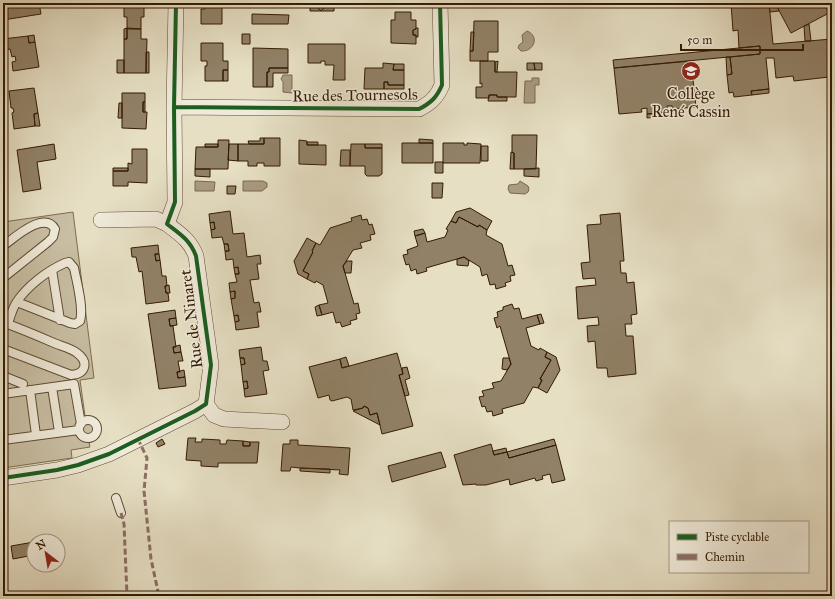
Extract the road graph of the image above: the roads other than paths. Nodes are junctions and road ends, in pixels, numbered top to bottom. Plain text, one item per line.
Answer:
1 (176, 3) edge
2 (440, 3) edge
3 (174, 107) junction
4 (101, 220) dead end
5 (167, 224) junction
6 (3, 246) edge
7 (52, 270) junction
8 (3, 278) edge
9 (17, 302) junction
10 (60, 320) junction
11 (6, 323) edge
12 (3, 349) edge
13 (3, 376) edge
14 (23, 384) dead end
15 (52, 387) junction
16 (30, 390) junction
17 (3, 394) edge
18 (206, 404) junction
19 (282, 422) dead end
20 (59, 432) junction
21 (36, 435) junction
22 (3, 440) edge
23 (3, 478) edge
24 (116, 498) dead end
25 (121, 513) dead end

1 - 3 street
2 - 3 street, Rue des Tournesols
3 - 5 street
4 - 5 street, Rue de Ninaret
5 - 18 street, Rue de Ninaret
6 - 8 lane
7 - 9 lane
7 - 10 lane
7 - 10 lane
9 - 10 lane
9 - 11 lane
11 - 12 lane
13 - 14 lane
15 - 16 lane
15 - 20 lane
15 - 20 lane
16 - 17 lane
16 - 21 lane
18 - 19 street
18 - 23 street
20 - 21 lane
21 - 22 lane
24 - 25 lane

